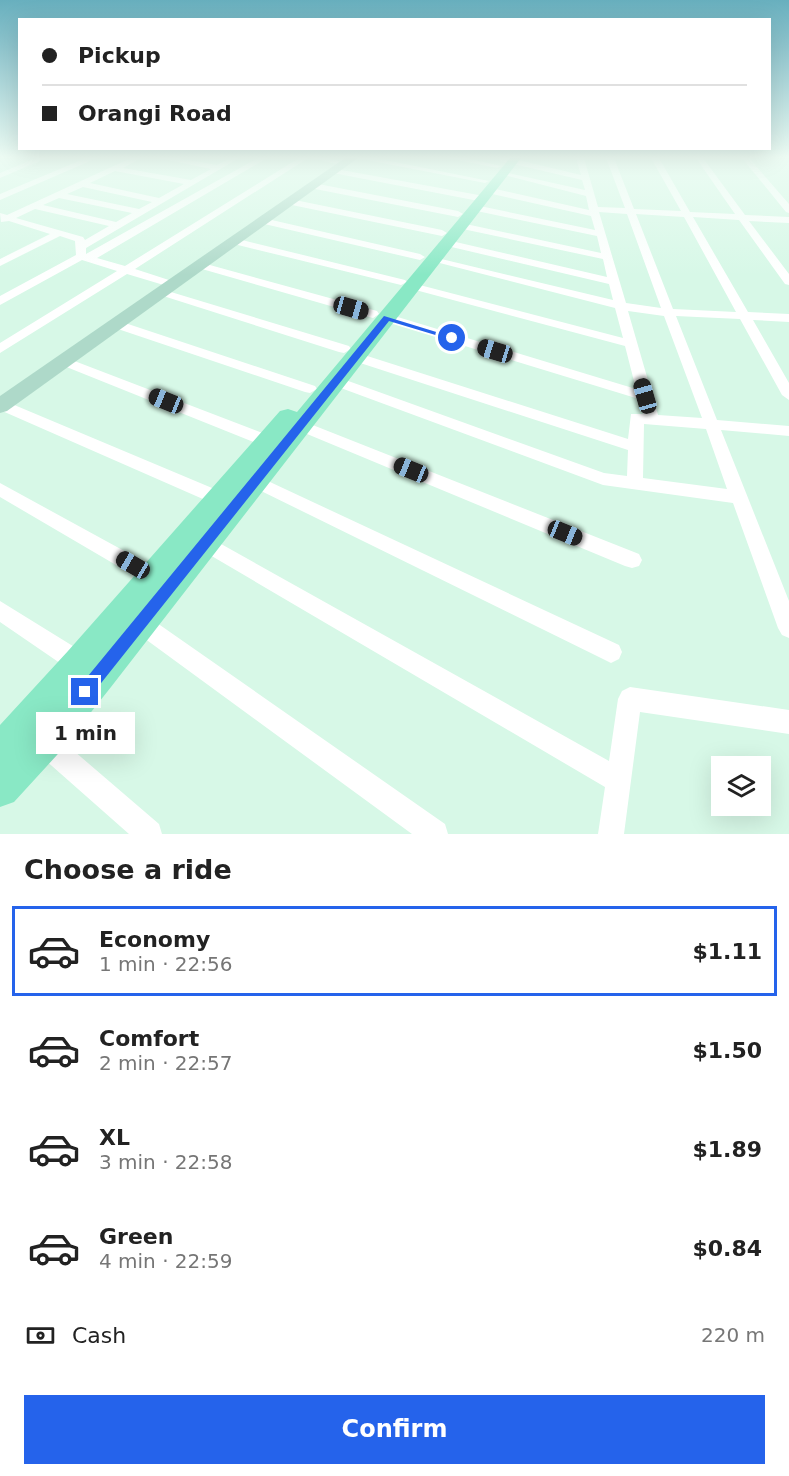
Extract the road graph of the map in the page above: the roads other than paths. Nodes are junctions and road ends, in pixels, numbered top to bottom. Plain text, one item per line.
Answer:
1 (54, 197) edge
2 (67, 197) edge
3 (142, 197) edge
4 (167, 197) edge
5 (190, 197) edge
6 (243, 197) edge
7 (297, 197) edge
8 (451, 197) edge
9 (536, 197) edge
10 (590, 197) edge
11 (626, 197) edge
12 (677, 197) edge
13 (727, 197) edge
14 (779, 197) edge
15 (477, 199) edge
16 (160, 201) junction
17 (290, 202) junction
18 (33, 206) junction
19 (632, 210) junction
20 (789, 210) edge
21 (594, 211) junction
22 (140, 212) junction
23 (686, 214) junction
24 (742, 217) junction
25 (2, 219) edge
26 (789, 220) edge
27 (263, 221) junction
28 (117, 225) junction
29 (59, 233) junction
30 (601, 234) junction
31 (234, 241) junction
32 (0, 251) edge
33 (84, 253) junction
34 (16, 255) junction
35 (607, 257) junction
36 (0, 263) edge
37 (199, 265) junction
38 (127, 270) junction
39 (614, 282) junction
40 (789, 282) edge
41 (406, 284) junction
42 (166, 288) junction
43 (3, 296) edge
44 (621, 306) junction
45 (667, 312) junction
46 (380, 316) junction
47 (744, 316) junction
48 (789, 318) edge
49 (116, 324) junction
50 (631, 344) junction
51 (0, 350) edge
52 (350, 353) junction
53 (64, 361) junction
54 (335, 381) junction
55 (310, 389) junction
56 (789, 394) edge
57 (645, 396) junction
58 (0, 405) edge
59 (652, 420) junction
60 (300, 425) junction
61 (711, 426) junction
62 (789, 431) edge
63 (267, 441) junction
64 (636, 447) junction
65 (255, 481) junction
66 (635, 484) junction
67 (0, 489) edge
68 (739, 497) junction
69 (218, 498) junction
70 (205, 543) junction
71 (632, 560) dead end
72 (152, 576) junction
73 (0, 610) edge
74 (140, 623) junction
75 (789, 626) edge
76 (611, 652) dead end
77 (89, 669) junction
78 (789, 722) edge
79 (44, 742) junction
80 (0, 752) edge
81 (618, 780) junction
82 (0, 788) edge
83 (149, 834) edge
84 (435, 834) edge
85 (611, 834) edge

1 - 18 street
2 - 22 street
3 - 16 street
4 - 16 street
5 - 33 street
6 - 38 street
7 - 17 street
8 - 15 street
9 - 15 street
10 - 21 street
11 - 19 street
12 - 23 street
13 - 24 street
14 - 20 street
15 - 17 street
15 - 21 street
15 - 27 street
15 - 30 street
15 - 35 street
15 - 39 street
15 - 41 main road
15 - 44 street
16 - 22 street
17 - 27 street
18 - 25 street
18 - 28 street
19 - 21 street
19 - 23 street
19 - 45 street
21 - 30 street
22 - 28 street
23 - 24 street
23 - 47 street
24 - 26 street
24 - 40 street
25 - 29 street
27 - 31 street
28 - 33 street
29 - 33 street
29 - 34 street
30 - 35 street
31 - 37 street
31 - 41 street
32 - 34 street
33 - 38 street
33 - 43 street
34 - 36 street
35 - 39 street
37 - 42 street
37 - 46 street
38 - 42 street
38 - 51 street
39 - 44 street
41 - 46 main road
41 - 50 street
42 - 49 street
42 - 52 street
44 - 45 street
44 - 50 street
45 - 47 street
45 - 61 street
46 - 52 main road
46 - 57 street
47 - 48 street
47 - 56 street
49 - 53 street
49 - 55 street
50 - 57 street
52 - 54 main road
52 - 55 main road
52 - 64 street
53 - 58 street
53 - 63 street
54 - 60 main road
54 - 66 street
55 - 63 main road
57 - 59 street
58 - 69 street
59 - 61 street
59 - 64 street
60 - 65 main road
60 - 71 street
61 - 62 street
61 - 68 street
63 - 69 main road
64 - 66 street
65 - 70 main road
65 - 76 street
66 - 68 street
67 - 72 street
68 - 75 street
69 - 72 main road
70 - 74 main road
70 - 81 street
72 - 77 main road
73 - 77 street
74 - 77 main road
74 - 84 street
77 - 79 main road
77 - 80 main road
78 - 81 street
79 - 82 main road
79 - 83 street
81 - 85 street

